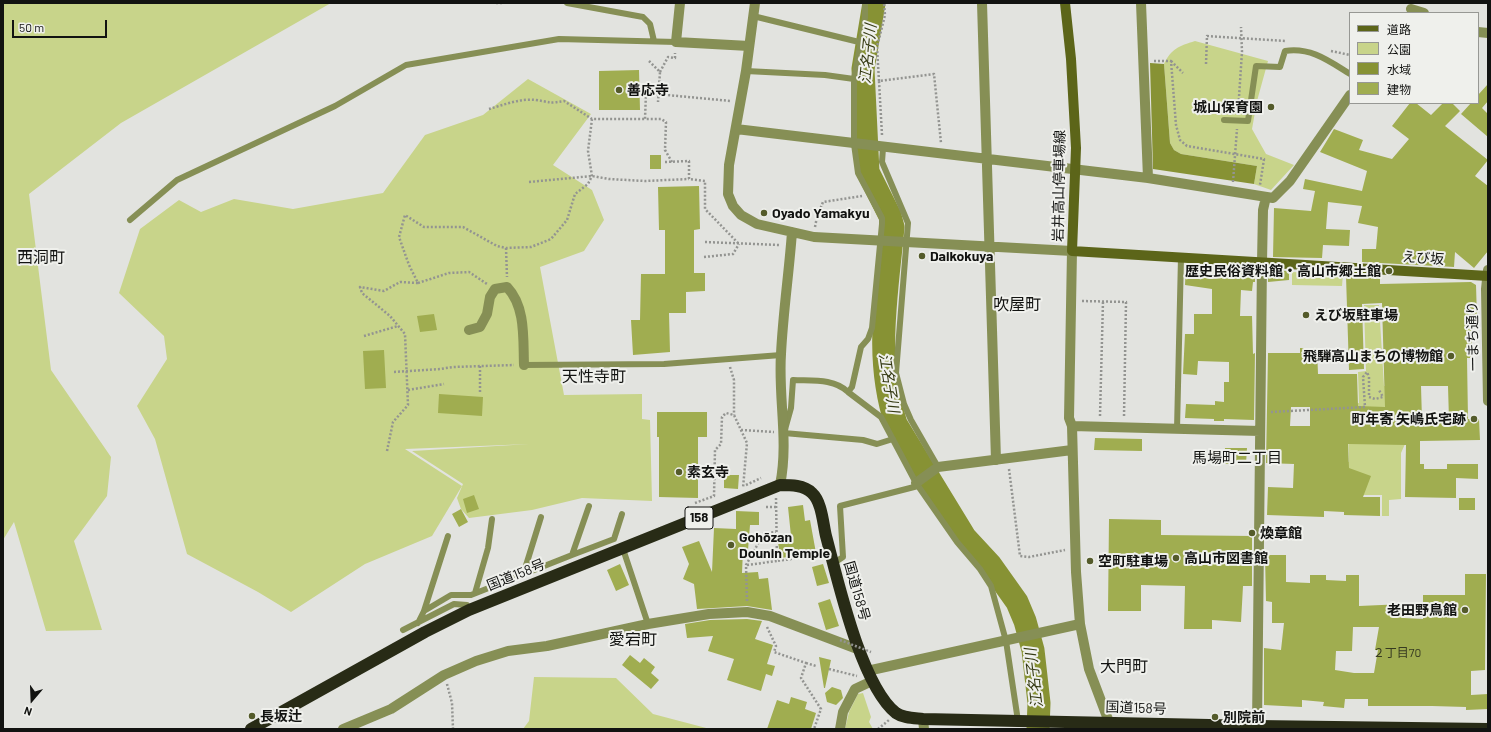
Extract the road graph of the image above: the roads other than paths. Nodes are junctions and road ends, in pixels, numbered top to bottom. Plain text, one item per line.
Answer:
1 (567, 3) edge
2 (680, 3) edge
3 (755, 3) edge
4 (866, 3) edge
5 (982, 3) edge
6 (1065, 3) edge
7 (1141, 3) edge
8 (1411, 8) edge
9 (1421, 12) edge
10 (753, 16) junction
11 (654, 41) junction
12 (676, 42) junction
13 (859, 42) junction
14 (749, 46) junction
15 (746, 71) junction
16 (1349, 73) edge
17 (854, 79) junction
18 (1349, 96) edge
19 (1224, 120) dead end
20 (736, 129) junction
21 (855, 144) junction
22 (879, 147) junction
23 (986, 160) junction
24 (1076, 169) junction
25 (1148, 178) junction
26 (1262, 196) junction
27 (130, 220) dead end
28 (792, 232) junction
29 (884, 240) junction
30 (905, 241) junction
31 (990, 247) junction
32 (1072, 251) junction
33 (1181, 257) junction
34 (1262, 262) junction
35 (1487, 274) edge
36 (469, 330) dead end
37 (781, 355) junction
38 (524, 365) joint
39 (848, 392) junction
40 (1488, 401) edge
41 (1072, 426) junction
42 (1177, 429) junction
43 (1260, 431) junction
44 (784, 433) junction
45 (892, 439) junction
46 (1072, 450) junction
47 (996, 460) junction
48 (936, 468) junction
49 (919, 482) junction
50 (778, 486) junction
51 (589, 506) dead end
52 (622, 514) dead end
53 (541, 517) dead end
54 (492, 519) dead end
55 (448, 536) dead end
56 (623, 549) junction
57 (572, 555) junction
58 (832, 558) junction
59 (523, 575) junction
60 (475, 593) junction
61 (469, 610) junction
62 (424, 611) junction
63 (418, 623) junction
64 (648, 624) junction
65 (1080, 624) junction
66 (403, 630) dead end
67 (1006, 641) junction
68 (865, 651) junction
69 (870, 677) junction
70 (1110, 722) junction
71 (1026, 723) edge
72 (924, 724) edge
73 (1126, 726) edge
74 (1257, 726) junction
75 (1283, 728) edge
76 (251, 729) edge
77 (343, 729) edge
78 (840, 729) edge
79 (1411, 729) edge
80 (1488, 729) edge

1 - 11 lane
2 - 12 street
3 - 10 street
4 - 13 lane
5 - 23 street
6 - 24 main road, 岩井高山停車場線
7 - 25 street
8 - 9 street
10 - 13 lane
10 - 14 street
11 - 12 lane
11 - 27 lane
12 - 14 street
13 - 17 lane
14 - 15 street
15 - 17 lane
15 - 20 street
16 - 19 lane
17 - 21 lane
18 - 26 street
20 - 21 street
20 - 28 street
21 - 22 street
21 - 29 lane
22 - 23 street
22 - 30 lane
23 - 24 street
23 - 31 street
24 - 25 street
24 - 32 main road, 岩井高山停車場線
25 - 26 street
26 - 34 street
28 - 29 street
28 - 37 street
29 - 30 street
29 - 39 lane
30 - 31 street
30 - 48 lane
31 - 32 street
31 - 47 street
32 - 33 main road, 岩井高山停車場線
32 - 41 street
33 - 34 main road, 岩井高山停車場線
33 - 42 lane
34 - 35 main road, えび坂
34 - 43 street
35 - 40 street, 一まち通り
36 - 38 street
37 - 38 lane
37 - 44 street
39 - 44 lane
39 - 45 lane
41 - 42 street
41 - 46 street
42 - 43 street
43 - 74 street
44 - 45 lane
44 - 50 street
45 - 49 lane
46 - 47 street
46 - 65 street
47 - 48 street
48 - 49 street
49 - 58 lane
49 - 67 lane
50 - 56 highway, 国道158号 / 158
50 - 58 highway, 国道158号 / 158
51 - 57 lane
52 - 57 lane
53 - 59 lane
54 - 60 lane
55 - 62 lane
56 - 61 highway, 国道158号 / 158
56 - 64 lane
57 - 59 lane
58 - 68 highway, 国道158号 / 158
59 - 60 lane
60 - 62 lane
61 - 63 lane
61 - 76 highway, 国道158号 / 158
62 - 63 lane
63 - 66 lane
64 - 68 street
64 - 77 street
65 - 67 street
65 - 70 street
67 - 69 street
67 - 71 lane
68 - 69 highway, 国道158号 / 158
69 - 72 highway, 国道158号 / 158
69 - 78 street
70 - 71 highway, 国道158号 / 158
70 - 73 highway, 国道158号 / 158
71 - 72 highway, 国道158号 / 158
73 - 74 highway, 国道158号 / 158
74 - 75 highway, 国道158号 / 158
75 - 79 highway, 国道158号 / 158
79 - 80 highway, 国道158号 / 158

